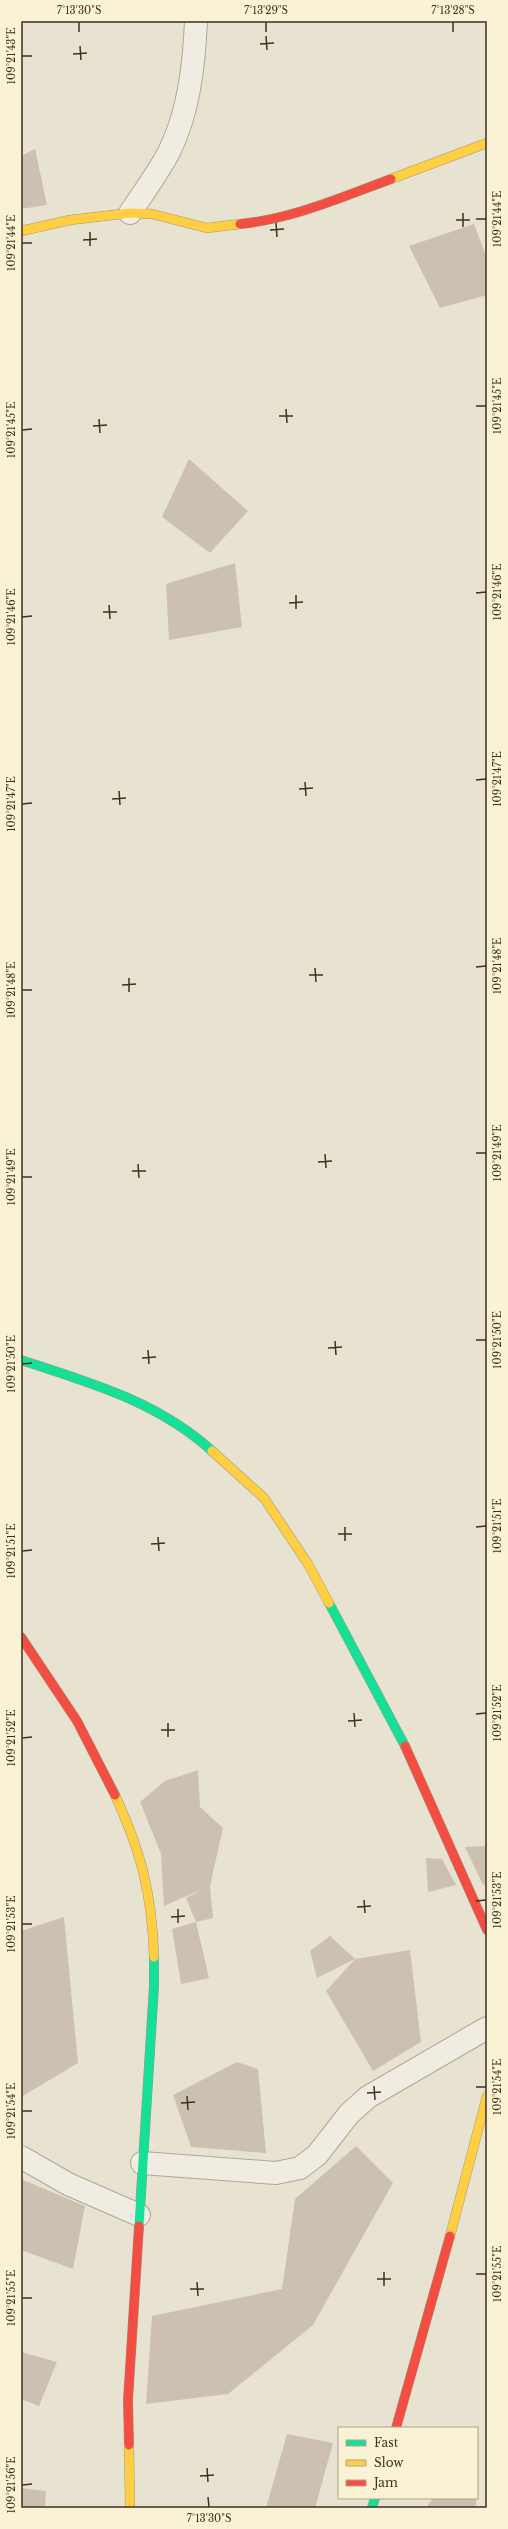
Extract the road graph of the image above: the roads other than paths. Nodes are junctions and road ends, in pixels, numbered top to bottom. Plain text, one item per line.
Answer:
1 (196, 21) edge
2 (487, 143) edge
3 (130, 213) junction
4 (21, 231) edge
5 (21, 1360) edge
6 (21, 1637) edge
7 (487, 1930) edge
8 (487, 2028) edge
9 (487, 2096) edge
10 (21, 2157) edge
11 (142, 2163) junction
12 (139, 2215) junction
13 (396, 2427) edge
14 (130, 2508) edge

1 - 3 street
2 - 3 street
3 - 4 street
5 - 7 street
6 - 11 street
8 - 11 street
9 - 13 street
10 - 12 street
11 - 12 street
12 - 14 street

